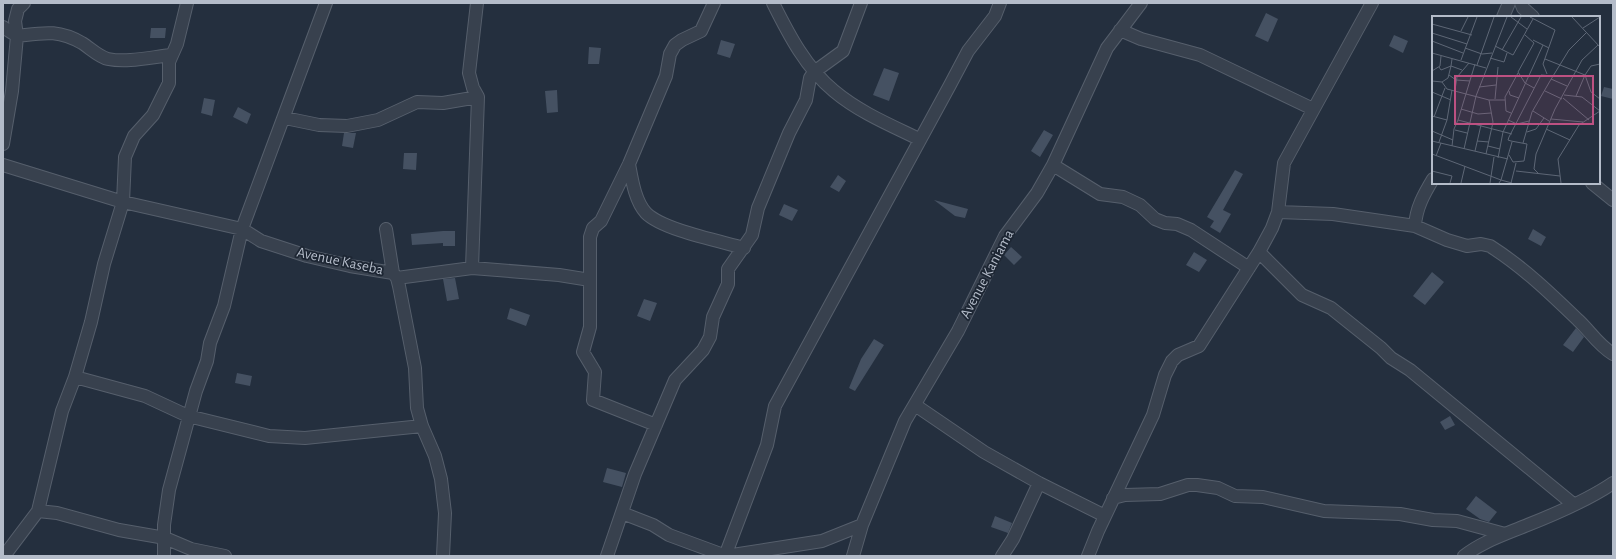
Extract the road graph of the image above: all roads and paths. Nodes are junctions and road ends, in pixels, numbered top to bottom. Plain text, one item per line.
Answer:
1 (24, 3) edge
2 (187, 3) edge
3 (326, 3) edge
4 (477, 3) edge
5 (714, 3) edge
6 (773, 3) edge
7 (861, 3) edge
8 (1000, 3) edge
9 (1141, 3) edge
10 (1372, 3) edge
11 (1509, 3) edge
12 (1521, 3) edge
13 (1503, 16) edge
14 (1532, 16) edge
15 (3, 27) edge
16 (1120, 30) junction
17 (17, 36) junction
18 (172, 55) junction
19 (814, 72) junction
20 (478, 97) junction
21 (1313, 109) junction
22 (284, 118) junction
23 (919, 139) junction
24 (3, 144) edge
25 (3, 164) edge
26 (629, 164) junction
27 (1053, 165) junction
28 (1432, 181) edge
29 (1593, 184) edge
30 (1613, 200) edge
31 (123, 202) junction
32 (1278, 212) junction
33 (1415, 226) junction
34 (386, 228) dead end
35 (242, 229) junction
36 (744, 248) junction
37 (1259, 252) junction
38 (472, 268) junction
39 (1249, 268) junction
40 (395, 276) junction
41 (590, 280) junction
42 (1613, 354) edge
43 (75, 377) junction
44 (915, 405) junction
45 (188, 416) junction
46 (656, 424) junction
47 (422, 426) junction
48 (1038, 483) junction
49 (1613, 483) edge
50 (1113, 498) junction
51 (1573, 504) junction
52 (38, 511) junction
53 (622, 513) junction
54 (1105, 516) junction
55 (862, 525) junction
56 (1505, 534) junction
57 (165, 538) junction
58 (4, 556) edge
59 (164, 556) edge
60 (225, 556) edge
61 (443, 556) edge
62 (607, 556) edge
63 (726, 556) edge
64 (853, 556) edge
65 (1002, 556) edge
66 (1088, 556) edge
67 (1464, 556) edge

1 - 17 street
2 - 18 street
3 - 22 street
4 - 20 street
5 - 26 street
6 - 19 street
7 - 19 street
8 - 23 street
9 - 16 street, Avenue Kaniama
10 - 21 street
11 - 13 street
12 - 14 street
15 - 17 street
16 - 21 street
16 - 27 street, Avenue Kaniama
17 - 18 street
17 - 24 street
18 - 31 street
19 - 23 street
19 - 36 street
20 - 22 street
20 - 38 street
21 - 32 street
22 - 35 street
23 - 63 street
25 - 31 street, Avenue Kaseba
26 - 36 street
26 - 41 street
27 - 39 street
27 - 44 street, Avenue Kaniama
28 - 33 street
29 - 30 street
31 - 35 street, Avenue Kaseba
31 - 43 street
32 - 33 street
32 - 37 street
33 - 42 street
34 - 40 street
35 - 40 street, Avenue Kaseba
35 - 45 street
36 - 46 street
37 - 39 street
37 - 51 street
38 - 40 street
38 - 41 street
39 - 50 street
40 - 47 street, Avenue Kaseba
41 - 46 street
43 - 45 street
43 - 52 street
44 - 48 street
44 - 55 street, Avenue Kaniama
45 - 47 street
45 - 57 street
46 - 53 street
47 - 61 street, Avenue Kaseba
48 - 54 street
48 - 65 street
49 - 51 street
50 - 54 street
50 - 56 street
51 - 56 street
52 - 57 street
52 - 58 street
53 - 62 street
53 - 63 street
54 - 66 street
55 - 63 street
55 - 64 street, Avenue Kaniama
56 - 67 street
57 - 59 street
57 - 60 street

